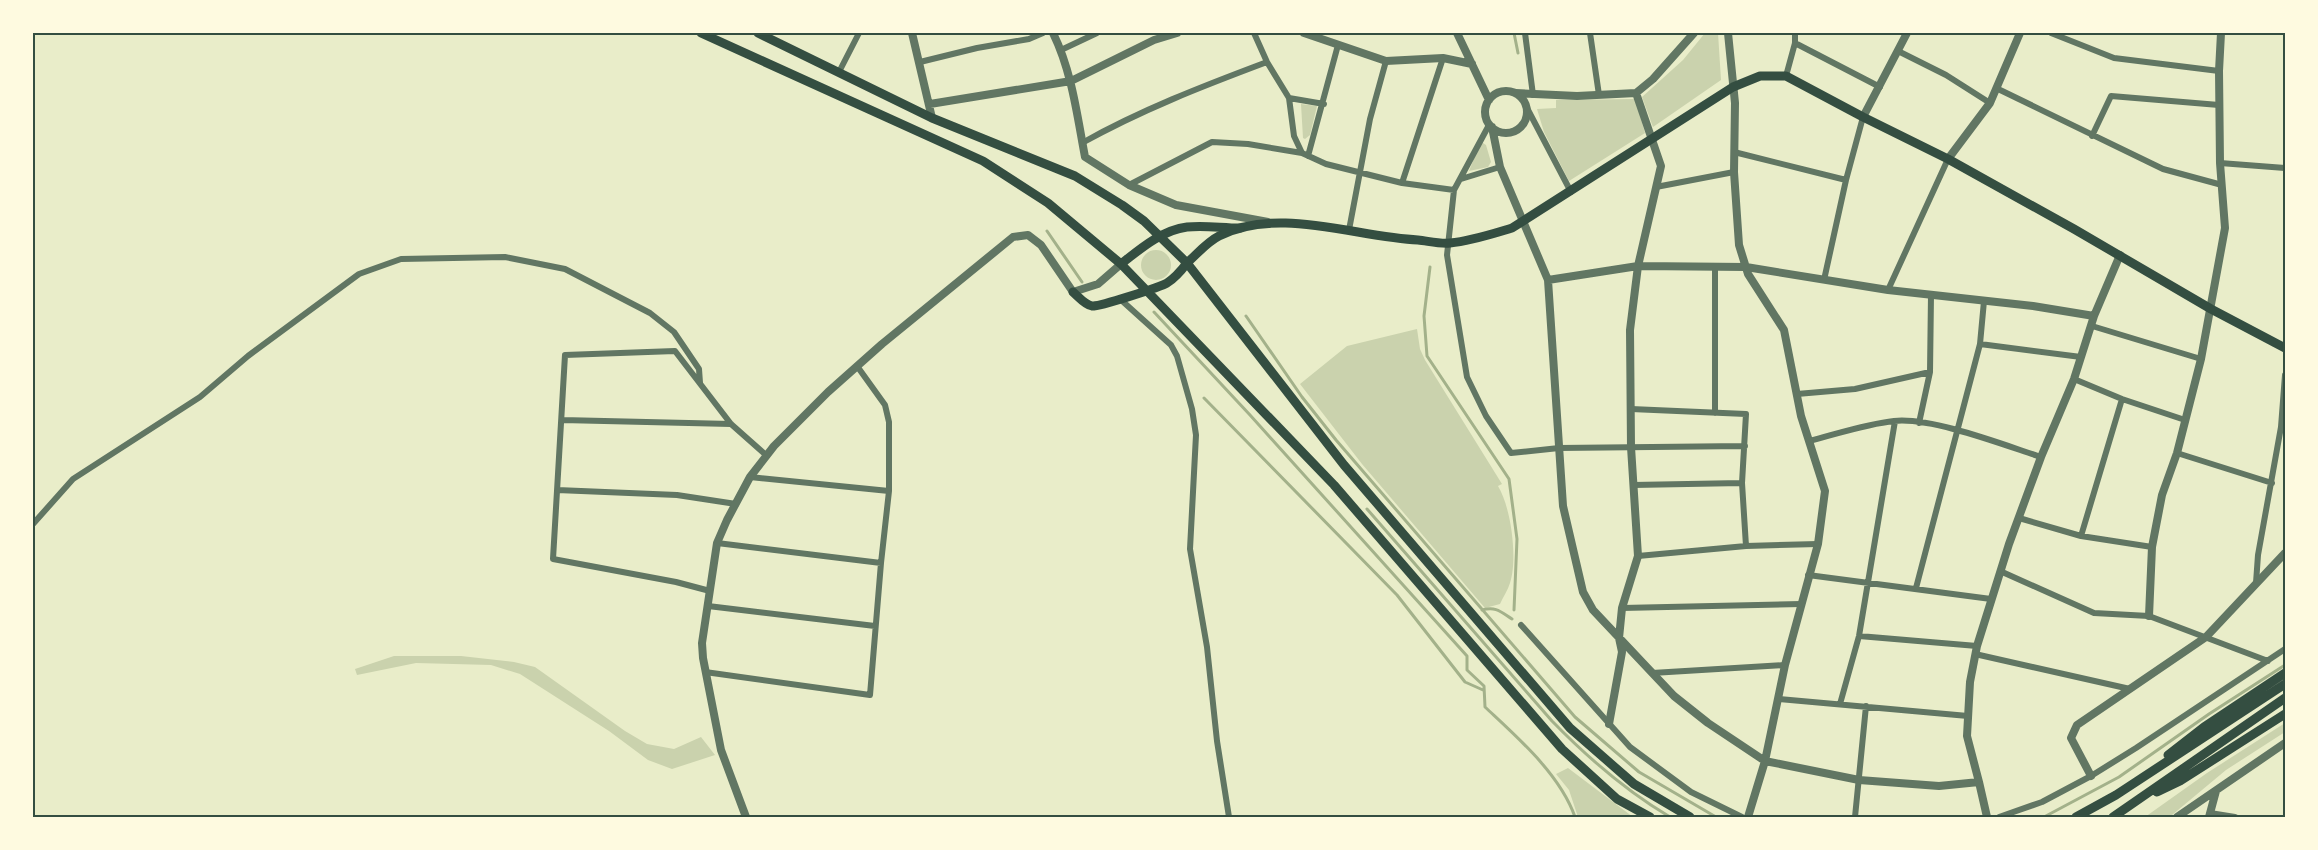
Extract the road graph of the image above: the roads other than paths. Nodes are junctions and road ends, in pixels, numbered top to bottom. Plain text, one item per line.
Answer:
1 (701, 33) edge
2 (758, 33) edge
3 (859, 33) edge
4 (912, 33) edge
5 (1043, 33) edge
6 (1053, 33) edge
7 (1096, 33) edge
8 (1177, 33) edge
9 (1254, 33) edge
10 (1305, 33) edge
11 (1457, 33) edge
12 (1526, 33) edge
13 (1590, 33) edge
14 (1692, 33) edge
15 (1728, 33) edge
16 (1795, 33) edge
17 (1906, 33) edge
18 (2020, 33) edge
19 (2051, 33) edge
20 (2221, 33) edge
21 (1795, 43) junction
22 (1338, 45) junction
23 (1061, 50) junction
24 (1898, 51) junction
25 (1443, 58) junction
26 (1386, 61) junction
27 (920, 62) junction
28 (1267, 62) junction
29 (1472, 64) junction
30 (2219, 71) junction
31 (839, 72) junction
32 (1786, 76) junction
33 (1071, 81) junction
34 (1733, 87) junction
35 (1880, 87) junction
36 (1996, 88) junction
37 (1516, 93) junction
38 (1636, 93) junction
39 (1533, 95) junction
40 (1599, 95) junction
41 (1289, 98) junction
42 (1488, 100) junction
43 (1990, 103) junction
44 (930, 104) junction
45 (1324, 104) junction
46 (2219, 105) junction
47 (1527, 108) junction
48 (1863, 117) junction
49 (932, 118) junction
50 (1491, 126) junction
51 (2092, 136) junction
52 (1653, 139) junction
53 (1082, 143) junction
54 (1734, 152) junction
55 (1305, 154) junction
56 (1948, 159) junction
57 (2220, 163) junction
58 (1500, 167) junction
59 (2285, 168) edge
60 (1361, 172) junction
61 (1734, 172) junction
62 (1461, 178) junction
63 (1846, 180) junction
64 (1402, 183) junction
65 (1129, 185) junction
66 (2222, 185) junction
67 (1656, 187) junction
68 (1454, 190) junction
69 (1571, 192) junction
70 (1522, 222) junction
71 (1272, 223) junction
72 (1240, 228) junction
73 (1349, 230) junction
74 (1161, 236) junction
75 (1448, 243) junction
76 (2120, 255) junction
77 (1187, 263) junction
78 (1121, 264) junction
79 (1638, 266) junction
80 (1715, 267) junction
81 (1746, 267) junction
82 (1548, 280) junction
83 (1824, 280) junction
84 (1147, 290) junction
85 (1888, 290) junction
86 (1073, 292) junction
87 (1932, 295) junction
88 (1120, 299) junction
89 (1984, 301) junction
90 (2211, 309) junction
91 (2094, 316) junction
92 (2092, 326) junction
93 (2285, 340) edge
94 (1980, 344) junction
95 (2285, 348) edge
96 (2081, 357) junction
97 (2201, 359) junction
98 (857, 366) junction
99 (1930, 372) junction
100 (2285, 375) edge
101 (2074, 379) junction
102 (700, 383) junction
103 (1797, 394) junction
104 (2122, 399) junction
105 (1631, 409) junction
106 (1715, 413) junction
107 (562, 420) junction
108 (2185, 420) junction
109 (1895, 421) junction
110 (1919, 423) junction
111 (731, 424) junction
112 (1959, 431) junction
113 (1809, 441) junction
114 (1745, 446) junction
115 (1631, 447) junction
116 (1558, 448) junction
117 (2177, 453) junction
118 (767, 456) junction
119 (2041, 457) junction
120 (750, 477) junction
121 (1742, 483) junction
122 (2272, 483) junction
123 (1633, 485) junction
124 (557, 490) junction
125 (890, 491) junction
126 (736, 504) junction
127 (2019, 518) junction
128 (33, 524) edge
129 (2080, 536) junction
130 (717, 543) junction
131 (1818, 544) junction
132 (1746, 546) junction
133 (2152, 547) junction
134 (2285, 553) edge
135 (1638, 556) junction
136 (881, 562) junction
137 (2000, 571) junction
138 (1808, 574) junction
139 (1870, 583) junction
140 (2256, 583) junction
141 (1916, 588) junction
142 (710, 591) junction
143 (1990, 599) junction
144 (1801, 604) junction
145 (708, 606) junction
146 (1622, 608) junction
147 (2149, 616) junction
148 (1521, 625) dead end
149 (875, 626) junction
150 (1859, 636) junction
151 (2206, 637) junction
152 (1619, 638) junction
153 (2285, 649) edge
154 (1976, 650) junction
155 (2268, 661) junction
156 (1785, 664) junction
157 (705, 672) junction
158 (1651, 673) junction
159 (2285, 673) edge
160 (2285, 684) edge
161 (2130, 689) junction
162 (2285, 698) edge
163 (1779, 699) junction
164 (1840, 704) junction
165 (1866, 706) junction
166 (2285, 714) edge
167 (1968, 716) junction
168 (1609, 724) junction
169 (2285, 743) edge
170 (1765, 761) junction
171 (2091, 776) junction
172 (1859, 780) junction
173 (1979, 782) junction
174 (2216, 791) junction
175 (2116, 795) junction
176 (2128, 807) junction
177 (2210, 815) edge
178 (746, 817) edge
179 (1229, 817) edge
180 (1650, 817) edge
181 (1690, 817) edge
182 (1742, 817) edge
183 (1748, 817) edge
184 (1855, 817) edge
185 (1987, 817) edge
186 (1999, 817) edge
187 (2076, 817) edge
188 (2113, 817) edge
189 (2177, 817) edge
190 (2235, 817) edge

1 - 78 main road
2 - 31 main road
3 - 31 street
4 - 27 street
5 - 27 street
6 - 23 street
7 - 23 street
8 - 33 street
9 - 28 street
10 - 22 street
11 - 29 street
12 - 39 street
13 - 40 street
14 - 38 street
15 - 34 street
16 - 21 street
17 - 24 street
18 - 36 street
19 - 30 street
20 - 30 street
21 - 32 street
21 - 35 street
22 - 26 street
22 - 45 street
23 - 33 street
24 - 35 street
24 - 43 street
25 - 26 street
25 - 29 street
25 - 64 street
26 - 60 street
27 - 44 street
28 - 41 street
28 - 53 street
29 - 42 street
30 - 46 street
31 - 49 main road
32 - 34 main road
32 - 48 main road
33 - 44 street
33 - 53 street
34 - 52 main road
34 - 54 street
35 - 48 street
36 - 43 street
36 - 51 street
37 - 39 street
37 - 42 street
37 - 47 street
38 - 40 street
38 - 52 street
39 - 40 street
41 - 45 street
41 - 55 street
42 - 50 street
43 - 56 street
44 - 49 street
45 - 55 street
46 - 51 street
46 - 57 street
47 - 50 street
47 - 69 street
48 - 56 main road
48 - 63 street
49 - 74 main road
50 - 58 street
50 - 62 street
51 - 66 street
52 - 67 street
52 - 69 main road
53 - 65 street
54 - 61 street
54 - 63 street
55 - 60 street
55 - 65 street
56 - 76 main road
56 - 85 street
57 - 59 street
57 - 66 street
58 - 62 street
58 - 70 street
60 - 64 street
60 - 73 street
61 - 67 street
61 - 81 street
62 - 68 street
63 - 83 street
64 - 68 street
65 - 71 street
66 - 90 street
67 - 79 street
68 - 75 street
69 - 70 main road
70 - 75 main road
70 - 82 street
71 - 72 main road
71 - 73 main road
72 - 74 main road
72 - 77 main road
73 - 75 main road
74 - 77 main road
74 - 78 main road
75 - 116 street
76 - 90 main road
76 - 91 street
77 - 84 main road
77 - 181 main road
78 - 84 main road
78 - 86 street
79 - 80 street
79 - 82 street
79 - 105 street
80 - 81 street
80 - 106 street
81 - 83 street
81 - 103 street
82 - 116 street
83 - 85 street
84 - 88 main road
84 - 180 main road
85 - 87 street
86 - 88 main road
86 - 98 street
87 - 89 street
87 - 99 street
88 - 179 street
89 - 91 street
89 - 94 street
90 - 93 main road
90 - 95 main road
90 - 97 street
91 - 92 street
92 - 96 street
92 - 97 street
94 - 96 street
94 - 112 street
96 - 101 street
97 - 108 street
98 - 118 street
98 - 125 street
99 - 103 street
99 - 110 street
100 - 122 street
101 - 104 street
101 - 119 street
102 - 107 street
102 - 111 street
102 - 128 street
103 - 113 street
104 - 108 street
104 - 129 street
105 - 106 street
105 - 115 street
106 - 114 street
107 - 111 street
107 - 124 street
108 - 117 street
109 - 110 street
109 - 113 street
109 - 139 street
110 - 112 street
111 - 118 street
112 - 119 street
112 - 141 street
113 - 131 street
114 - 115 street
114 - 121 street
115 - 116 street
115 - 123 street
116 - 152 street
117 - 122 street
117 - 133 street
118 - 120 street
119 - 127 street
120 - 125 street
120 - 126 street
121 - 123 street
121 - 132 street
122 - 140 street
123 - 135 street
124 - 126 street
124 - 142 street
125 - 136 street
126 - 130 street
127 - 129 street
127 - 137 street
129 - 133 street
130 - 136 street
130 - 142 street
131 - 132 street
131 - 138 street
132 - 135 street
133 - 147 street
134 - 140 street
135 - 146 street
136 - 149 street
137 - 143 street
137 - 147 street
138 - 139 street
138 - 144 street
139 - 141 street
139 - 150 street
140 - 151 street
141 - 143 street
142 - 145 street
143 - 154 street
144 - 146 street
144 - 156 street
145 - 149 street
145 - 157 street
146 - 152 street
147 - 151 street
148 - 168 street
149 - 157 street
150 - 154 street
150 - 164 street
151 - 155 street
151 - 161 street
152 - 158 street
152 - 168 street
153 - 155 street
154 - 161 street
154 - 167 street
155 - 171 street
156 - 158 street
156 - 163 street
157 - 178 street
158 - 170 street
159 - 175 main road
160 - 175 main road
161 - 171 street
162 - 176 main road
163 - 164 street
163 - 170 street
164 - 165 street
165 - 167 street
165 - 172 street
166 - 176 main road
167 - 173 street
168 - 182 street
169 - 174 street
170 - 172 street
170 - 183 street
171 - 186 street
172 - 173 street
172 - 184 street
173 - 185 street
174 - 177 street
174 - 189 street
175 - 187 main road
176 - 188 main road
177 - 190 street

